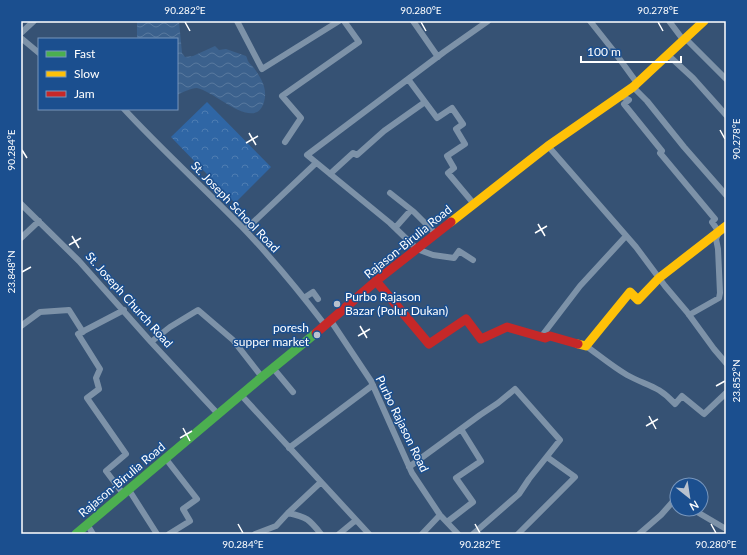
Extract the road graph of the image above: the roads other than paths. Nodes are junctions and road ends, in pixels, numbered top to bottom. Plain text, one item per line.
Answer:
1 (34, 21) edge
2 (237, 21) edge
3 (339, 21) edge
4 (344, 21) edge
5 (413, 21) edge
6 (488, 21) edge
7 (590, 21) edge
8 (669, 21) edge
9 (704, 21) edge
10 (21, 33) edge
11 (21, 38) edge
12 (685, 40) junction
13 (38, 52) edge
14 (668, 55) junction
15 (438, 57) junction
16 (726, 79) edge
17 (408, 80) junction
18 (635, 85) junction
19 (621, 96) junction
20 (425, 102) junction
21 (125, 110) edge
22 (726, 115) edge
23 (285, 142) dead end
24 (548, 146) junction
25 (316, 163) junction
26 (330, 174) junction
27 (390, 193) dead end
28 (726, 195) edge
29 (21, 204) edge
30 (474, 204) junction
31 (411, 210) junction
32 (39, 221) junction
33 (396, 228) junction
34 (723, 229) edge
35 (245, 230) junction
36 (436, 234) junction
37 (626, 236) junction
38 (21, 238) edge
39 (417, 249) junction
40 (473, 260) dead end
41 (660, 278) junction
42 (376, 281) junction
43 (304, 298) junction
44 (318, 299) dead end
45 (124, 310) junction
46 (689, 315) junction
47 (328, 323) junction
48 (21, 326) edge
49 (83, 332) junction
50 (541, 337) junction
51 (151, 342) junction
52 (586, 346) junction
53 (726, 363) edge
54 (273, 368) junction
55 (262, 377) junction
56 (373, 385) junction
57 (293, 392) dead end
58 (726, 393) edge
59 (240, 395) junction
60 (218, 414) junction
61 (460, 429) junction
62 (289, 448) junction
63 (546, 457) junction
64 (166, 460) junction
65 (409, 467) junction
66 (321, 482) junction
67 (126, 492) junction
68 (669, 506) edge
69 (288, 513) junction
70 (440, 515) junction
71 (706, 517) edge
72 (356, 520) junction
73 (446, 522) junction
74 (87, 524) junction
75 (726, 529) edge
76 (76, 534) edge
77 (93, 534) edge
78 (157, 534) edge
79 (169, 534) edge
80 (255, 534) edge
81 (321, 534) edge
82 (339, 534) edge
83 (369, 534) edge
84 (422, 534) edge
85 (458, 534) edge
86 (473, 534) edge
87 (518, 534) edge
88 (639, 534) edge

1 - 10 street
2 - 3 street
4 - 23 street
5 - 15 street
6 - 15 street
7 - 18 street
8 - 12 street
9 - 12 street, Rajason-Birulia Road
11 - 13 street
12 - 14 street, Rajason-Birulia Road
12 - 16 street
14 - 18 street, Rajason-Birulia Road
14 - 22 street
15 - 17 street
17 - 20 street
17 - 25 street
18 - 19 street, Rajason-Birulia Road
18 - 28 street
19 - 24 street, Rajason-Birulia Road
19 - 34 street
20 - 26 street
20 - 30 street
21 - 35 street, St. Joseph School Road
24 - 30 street, Rajason-Birulia Road
24 - 37 street
25 - 26 street
25 - 35 street
26 - 33 street
27 - 31 street
29 - 32 street, St. Joseph Church Road
30 - 36 street, Rajason-Birulia Road
31 - 33 street
31 - 36 street
32 - 38 street
32 - 45 street, St. Joseph Church Road
33 - 39 street
34 - 41 street
34 - 46 street
35 - 43 street, St. Joseph School Road
36 - 39 street, Rajason-Birulia Road
37 - 41 street
37 - 50 street
39 - 40 street
39 - 42 street, Rajason-Birulia Road
41 - 46 street
41 - 52 street
42 - 47 street, Rajason-Birulia Road
42 - 50 street
43 - 44 street
43 - 47 street, St. Joseph School Road
45 - 49 street
45 - 51 street, St. Joseph Church Road
46 - 53 street
47 - 54 street, Rajason-Birulia Road
47 - 56 street, Purbo Rajason Road
48 - 49 street
49 - 67 street
50 - 52 street
51 - 55 street
51 - 60 street, St. Joseph Church Road
52 - 58 street
54 - 55 street, Rajason-Birulia Road
54 - 57 street
55 - 59 street, Rajason-Birulia Road
56 - 62 street
56 - 65 street, Purbo Rajason Road
59 - 60 street, Rajason-Birulia Road
59 - 62 street
60 - 64 street, Rajason-Birulia Road
61 - 63 street
61 - 65 street
61 - 73 street
62 - 66 street
63 - 86 street
63 - 87 street
64 - 67 street, Rajason-Birulia Road
64 - 79 street
65 - 70 street, Purbo Rajason Road
66 - 69 street
66 - 72 street
67 - 74 street, Rajason-Birulia Road
67 - 78 street
68 - 88 street
69 - 80 street
69 - 81 street
70 - 73 street, Purbo Rajason Road
70 - 84 street
71 - 75 street
72 - 82 street
72 - 83 street
73 - 85 street, Purbo Rajason Road
74 - 76 street, Rajason-Birulia Road
74 - 77 street

